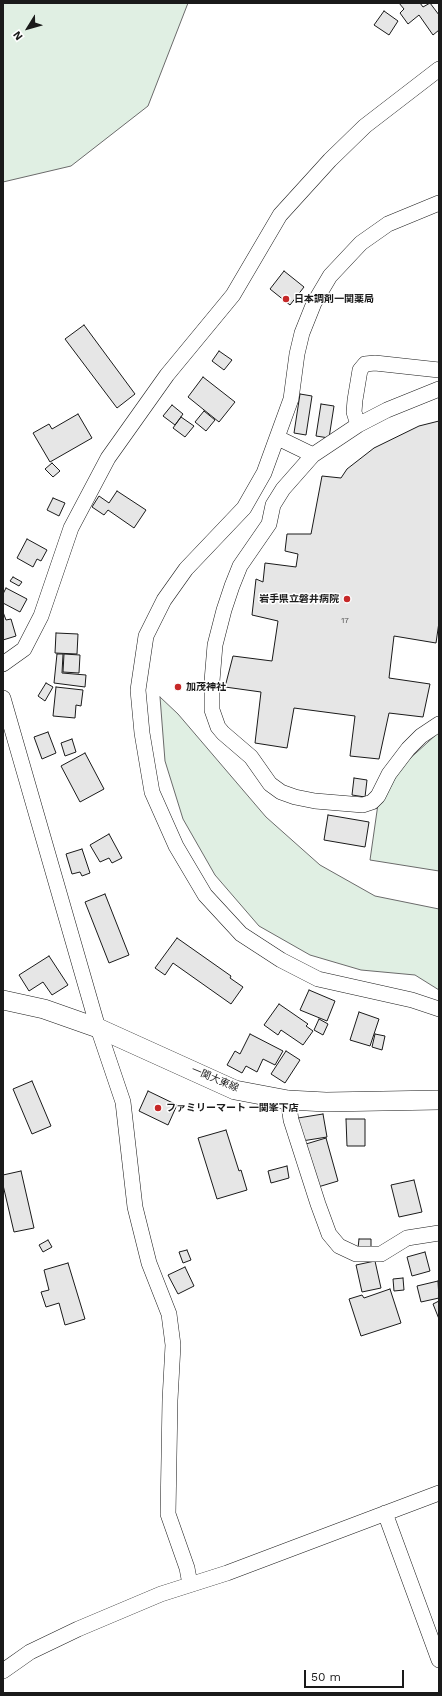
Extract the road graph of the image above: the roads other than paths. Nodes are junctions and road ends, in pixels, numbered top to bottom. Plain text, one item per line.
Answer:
1 (439, 69) edge
2 (439, 203) edge
3 (439, 370) edge
4 (439, 390) edge
5 (358, 425) junction
6 (278, 438) junction
7 (313, 455) junction
8 (3, 664) edge
9 (3, 698) edge
10 (439, 724) edge
11 (3, 1000) edge
12 (439, 1010) edge
13 (98, 1028) junction
14 (288, 1100) junction
15 (439, 1100) edge
16 (439, 1233) edge
17 (439, 1493) edge
18 (384, 1513) junction
19 (190, 1584) junction
20 (439, 1660) edge
21 (3, 1671) edge

1 - 8 street
2 - 6 street
3 - 5 street
4 - 5 street
5 - 7 street
6 - 7 street
6 - 12 street
7 - 10 street
9 - 13 street
11 - 13 main road, 一関大東線
13 - 14 main road, 一関大東線
13 - 19 street
14 - 15 main road, 一関大東線
14 - 16 street
17 - 18 street
18 - 19 street
18 - 20 street
19 - 21 street

